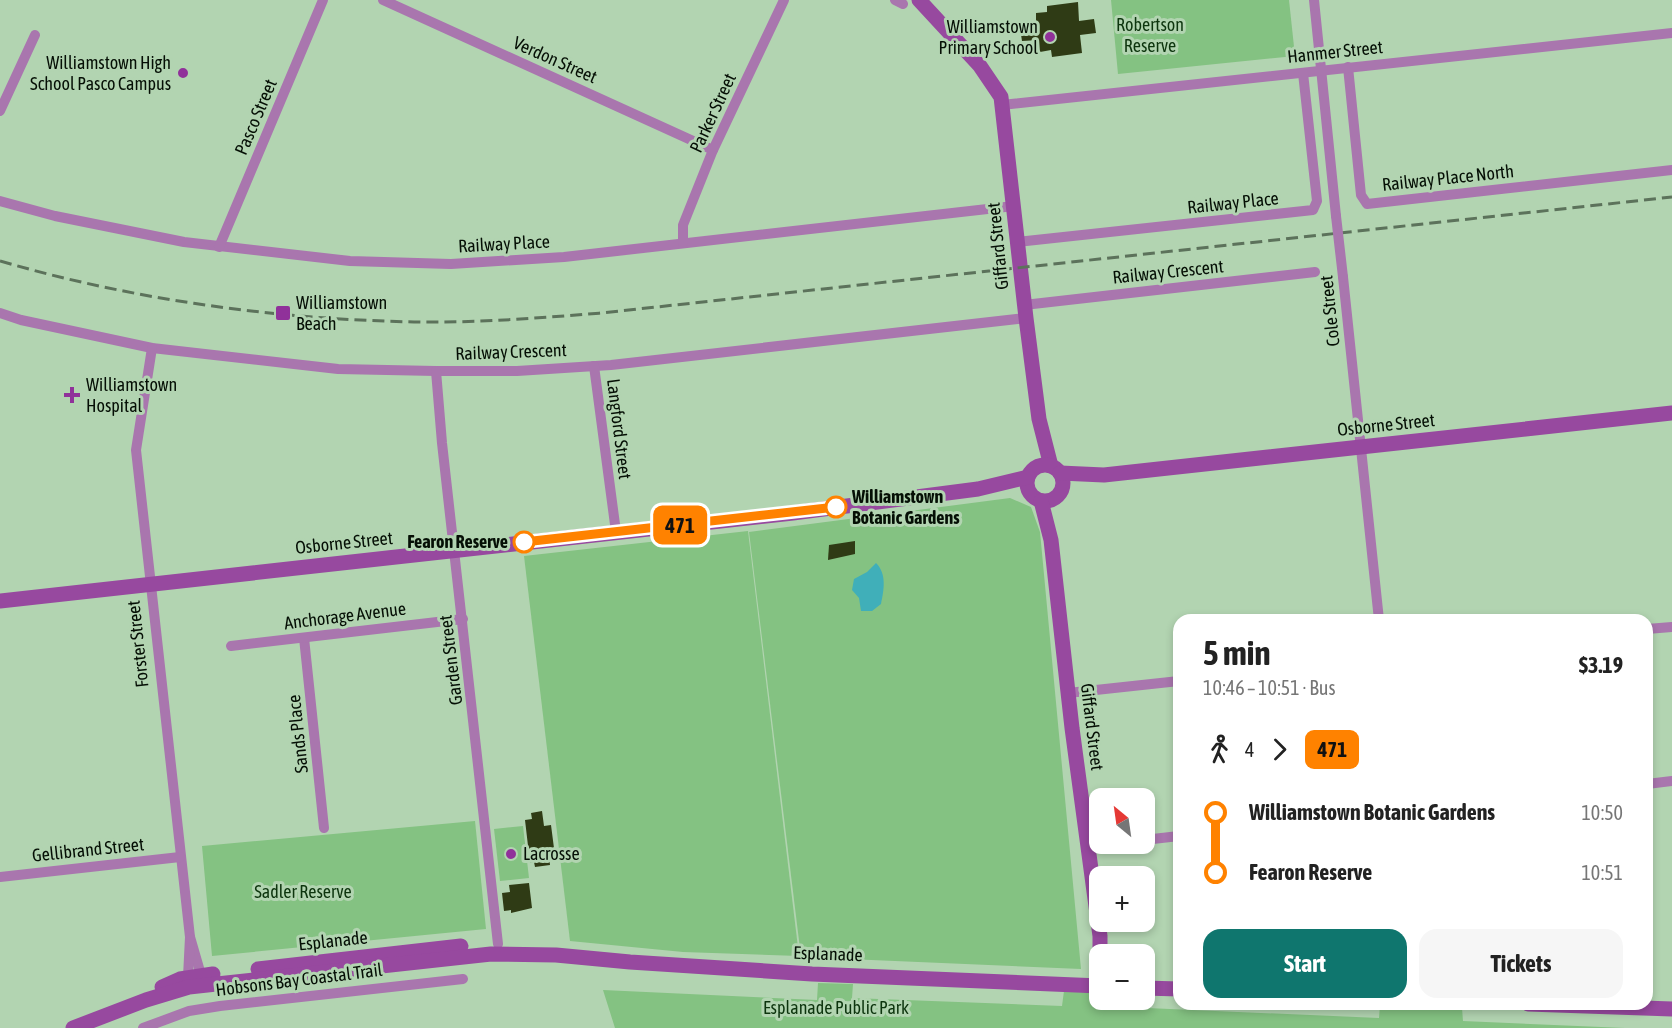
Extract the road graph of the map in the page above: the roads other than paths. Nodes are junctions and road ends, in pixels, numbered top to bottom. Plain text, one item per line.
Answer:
1 (323, 0) edge
2 (383, 0) edge
3 (784, 0) edge
4 (919, 0) edge
5 (1314, 0) edge
6 (1672, 33) edge
7 (35, 35) dead end
8 (1348, 67) junction
9 (1321, 71) junction
10 (1303, 73) junction
11 (1002, 105) junction
12 (0, 111) edge
13 (713, 150) junction
14 (1672, 170) edge
15 (0, 201) edge
16 (1014, 207) junction
17 (1017, 242) junction
18 (683, 243) junction
19 (219, 247) junction
20 (1315, 272) dead end
21 (1025, 311) junction
22 (0, 313) edge
23 (152, 348) junction
24 (594, 366) junction
25 (436, 371) junction
26 (1672, 413) edge
27 (1361, 447) junction
28 (1045, 483) junction
29 (616, 532) junction
30 (455, 550) junction
31 (151, 585) junction
32 (0, 601) edge
33 (1378, 614) edge
34 (463, 619) junction
35 (1672, 627) edge
36 (1653, 629) edge
37 (304, 638) junction
38 (231, 646) dead end
39 (1173, 682) edge
40 (1068, 693) junction
41 (1672, 781) edge
42 (1653, 783) edge
43 (324, 828) dead end
44 (1173, 837) edge
45 (1155, 839) edge
46 (1089, 846) edge
47 (1090, 854) edge
48 (180, 856) junction
49 (0, 877) edge
50 (1101, 944) edge
51 (499, 949) junction
52 (196, 978) junction
53 (463, 979) dead end
54 (1089, 986) edge
55 (1155, 988) edge
56 (1173, 989) edge
57 (1653, 1009) edge
58 (1672, 1010) edge
59 (73, 1028) edge
60 (143, 1028) edge

1 - 19 street, Pasco Street
2 - 13 street, Verdon Street
3 - 13 street, Parker Street
4 - 11 street, Giffard Street
5 - 9 street, Cole Street
6 - 8 street, Hanmer Street
7 - 12 street
8 - 9 street, Hanmer Street
8 - 14 street, Railway Place North
9 - 10 street, Hanmer Street
9 - 27 street, Cole Street, bridge
10 - 11 street, Hanmer Street
10 - 17 street, Railway Place
11 - 16 street, Giffard Street
13 - 18 street, Parker Street
15 - 19 street, Railway Place
16 - 17 street, Giffard Street
16 - 18 street, Railway Place
17 - 21 street, Giffard Street
18 - 19 street, Railway Place
20 - 21 street, Railway Crescent
21 - 24 street, Railway Crescent
21 - 28 street, Giffard Street
22 - 23 street, Railway Crescent
23 - 25 street, Railway Crescent
23 - 31 street, Forster Street
24 - 25 street, Railway Crescent
24 - 29 street, Langford Street
25 - 30 street, Garden Street
26 - 27 street, Osborne Street
27 - 28 street, Osborne Street
27 - 33 street, Cole Street
28 - 29 street, Osborne Street
28 - 40 street, Giffard Street
29 - 30 street, Osborne Street
30 - 31 street, Osborne Street
30 - 34 street, Garden Street
31 - 32 street, Osborne Street
31 - 48 street, Forster Street
34 - 37 street, Anchorage Avenue
34 - 51 street, Garden Street
35 - 36 street
37 - 38 street, Anchorage Avenue
37 - 43 street, Sands Place
39 - 40 street
40 - 46 street, Giffard Street
41 - 42 street
44 - 45 street
47 - 50 street, Giffard Street
48 - 49 street, Gellibrand Street
48 - 52 street, Forster Street
51 - 52 street, Esplanade
51 - 54 street, Esplanade
52 - 59 street, Esplanade
53 - 60 street, Hobsons Bay Coastal Trail
55 - 56 street
57 - 58 street

